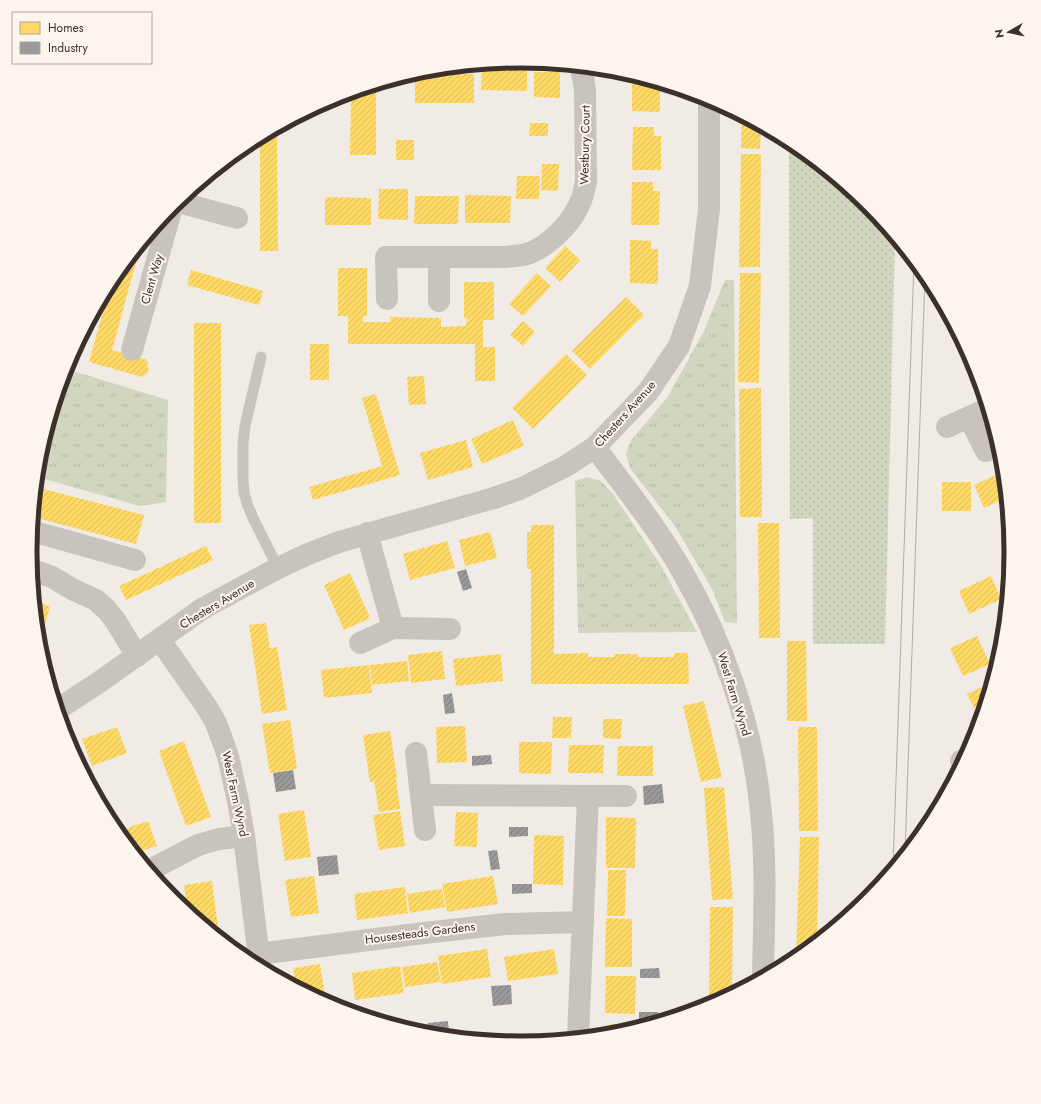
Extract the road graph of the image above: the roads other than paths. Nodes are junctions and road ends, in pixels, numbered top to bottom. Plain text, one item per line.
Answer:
1 (582, 73) edge
2 (709, 106) edge
3 (185, 204) edge
4 (237, 218) dead end
5 (168, 222) edge
6 (439, 257) junction
7 (386, 299) dead end
8 (439, 301) dead end
9 (132, 350) dead end
10 (261, 357) dead end
11 (978, 413) edge
12 (947, 427) dead end
13 (595, 447) junction
14 (986, 451) dead end
15 (367, 533) junction
16 (38, 535) edge
17 (135, 560) dead end
18 (278, 568) junction
19 (38, 572) edge
20 (393, 628) junction
21 (450, 629) dead end
22 (160, 640) junction
23 (360, 643) dead end
24 (137, 656) junction
25 (63, 706) edge
26 (416, 753) dead end
27 (421, 795) junction
28 (588, 796) junction
29 (626, 796) dead end
30 (425, 830) dead end
31 (244, 836) junction
32 (154, 868) edge
33 (583, 922) junction
34 (259, 958) edge
35 (261, 960) edge
36 (763, 970) edge
37 (578, 1032) edge

1 - 6 street, Westbury Court
2 - 13 street, Chesters Avenue
3 - 4 street
5 - 9 street, Clent Way
6 - 7 street, Westbury Court
6 - 8 street
10 - 18 lane
11 - 12 street
11 - 14 street
13 - 15 street, Chesters Avenue
13 - 36 street, West Farm Wynd
15 - 18 street, Chesters Avenue
15 - 20 street
16 - 17 street
18 - 22 street, Chesters Avenue
19 - 24 street
20 - 21 street
20 - 23 street
22 - 24 street, Chesters Avenue
22 - 31 street, West Farm Wynd
24 - 25 street, Chesters Avenue
26 - 27 street
27 - 28 street
27 - 30 street
28 - 29 street
28 - 33 street
31 - 32 street
31 - 34 street, West Farm Wynd
33 - 35 street, Housesteads Gardens
33 - 37 street

